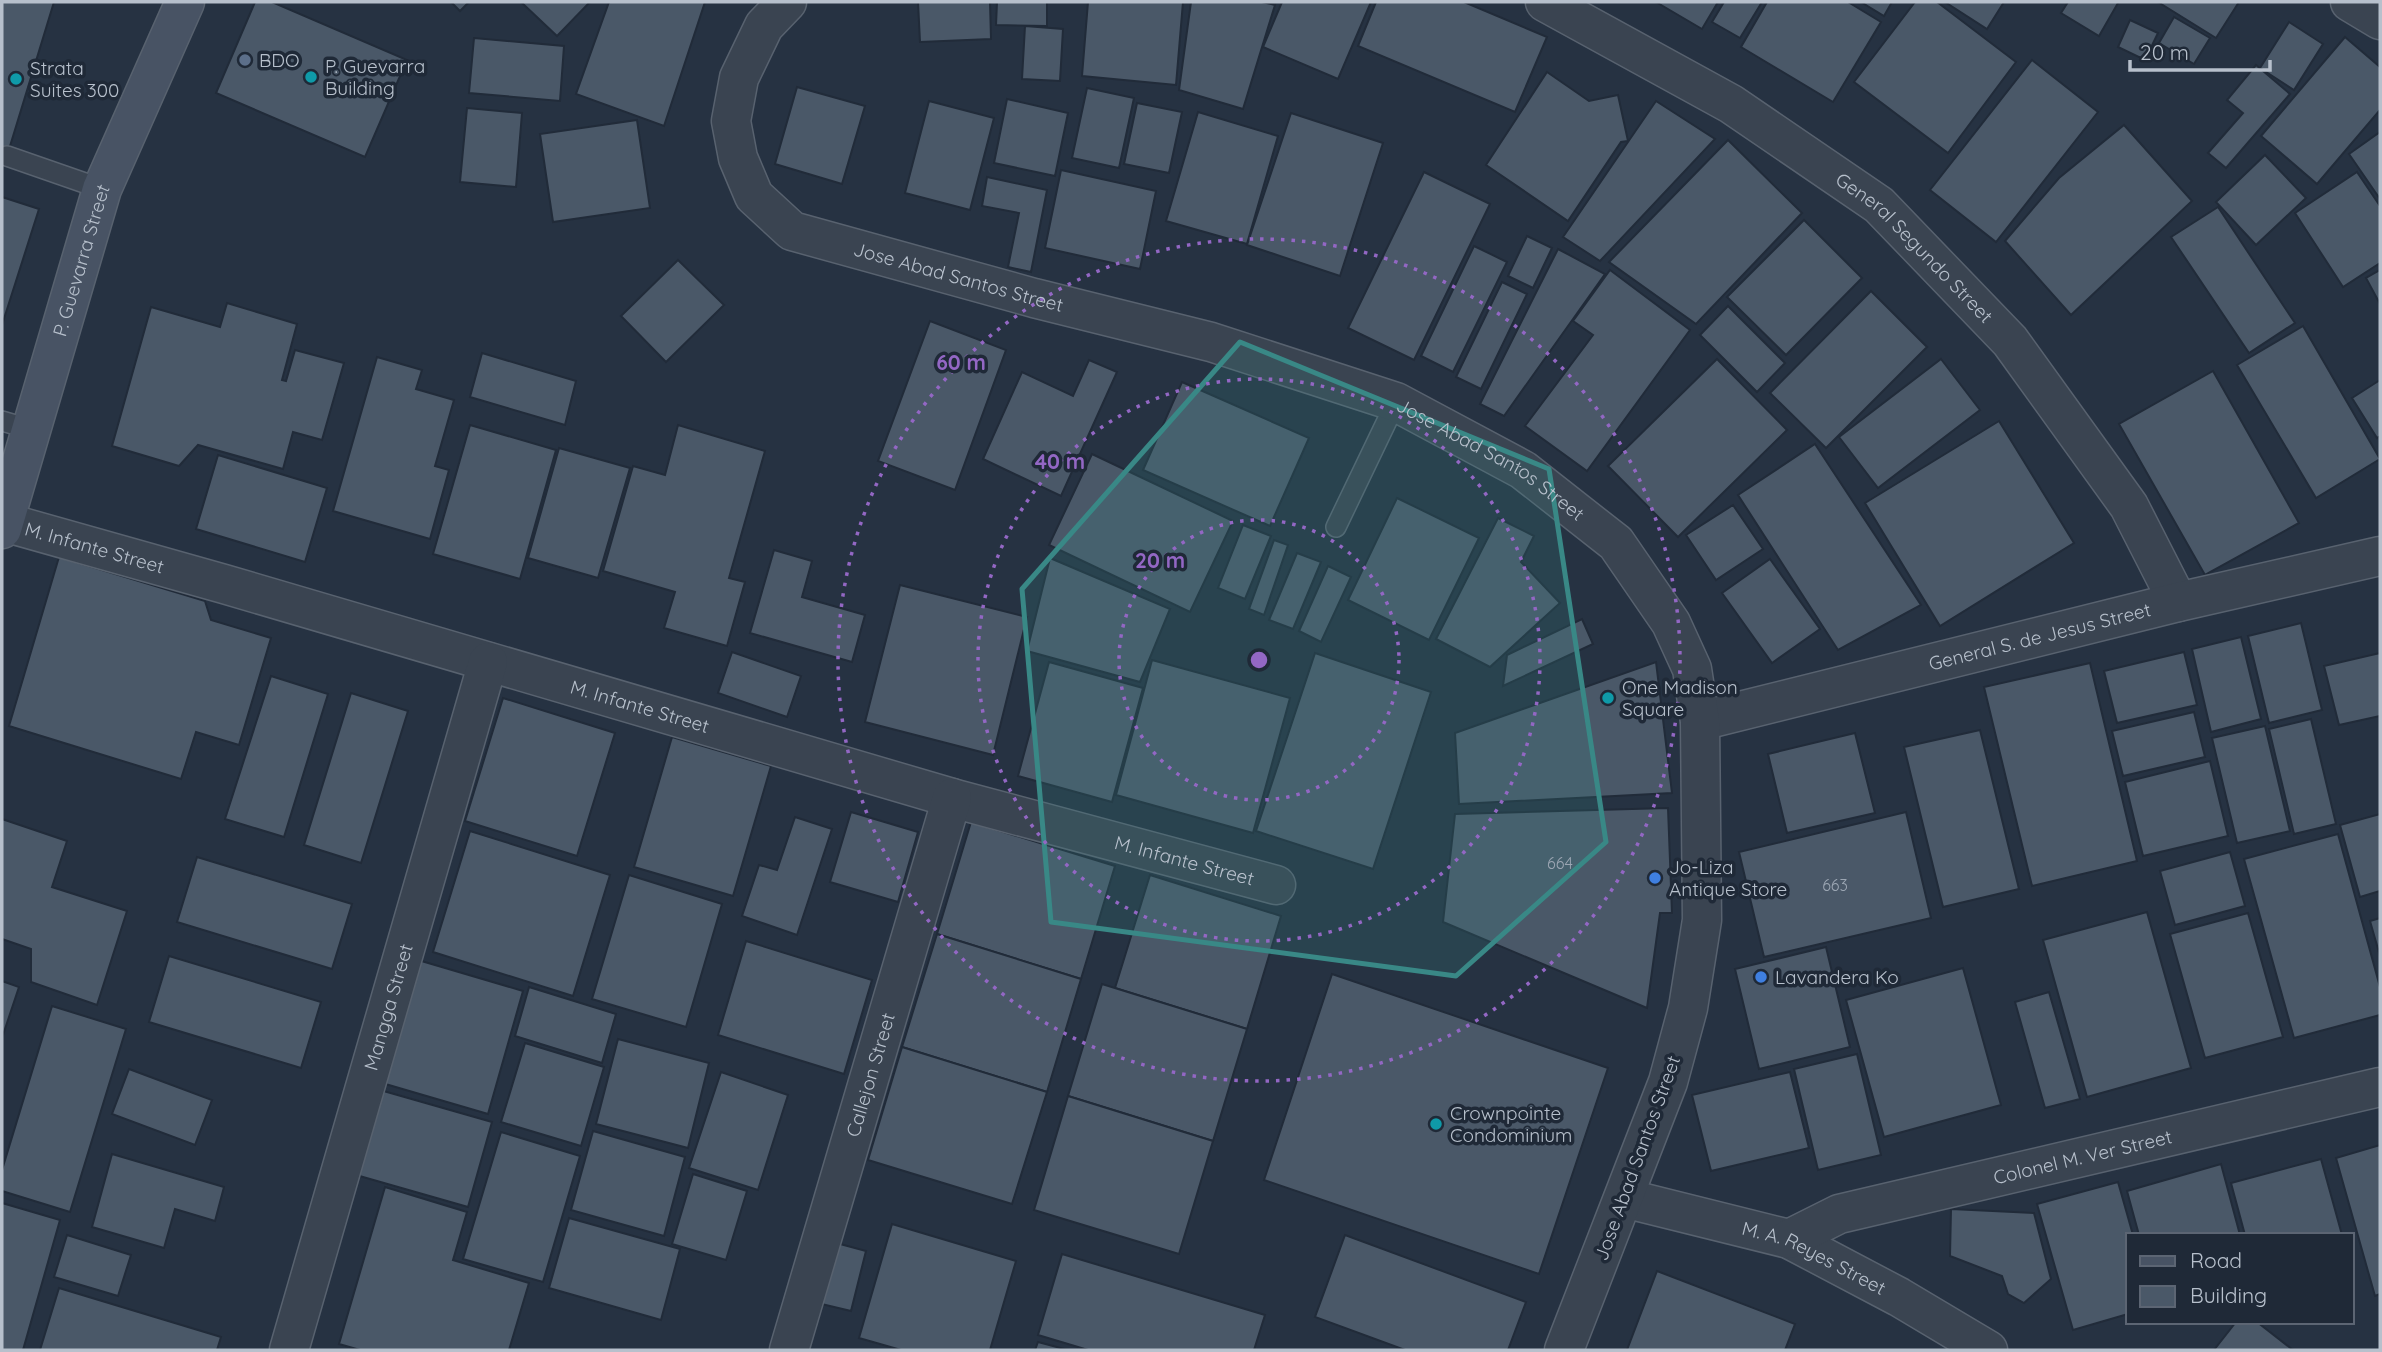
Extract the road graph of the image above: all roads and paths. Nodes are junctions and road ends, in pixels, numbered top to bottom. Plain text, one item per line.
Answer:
1 (185, 2) edge
2 (787, 2) edge
3 (1545, 2) edge
4 (2350, 2) edge
5 (2380, 20) edge
6 (7, 156) dead end
7 (102, 189) junction
8 (1396, 402) junction
9 (17, 425) edge
10 (3, 526) edge
11 (1336, 527) dead end
12 (2380, 556) edge
13 (2178, 602) junction
14 (488, 662) junction
15 (1700, 721) junction
16 (952, 798) junction
17 (1276, 885) dead end
18 (2380, 1087) edge
19 (1624, 1198) junction
20 (1789, 1239) junction
21 (289, 1350) edge
22 (789, 1350) edge
23 (1564, 1350) edge
24 (1988, 1350) edge

1 - 7 main road, P. Guevarra Street
2 - 8 street, Jose Abad Santos Street
3 - 13 street, General Segundo Street
4 - 5 street
6 - 7 lane
7 - 9 main road, P. Guevarra Street
8 - 11 lane
8 - 15 street, Jose Abad Santos Street
9 - 10 main road, P. Guevarra Street
10 - 14 street, M. Infante Street
12 - 13 street, General S. de Jesus Street
13 - 15 street, General S. de Jesus Street
14 - 16 street, M. Infante Street
14 - 21 street, Mangga Street
15 - 19 street, Jose Abad Santos Street
16 - 17 street, M. Infante Street
16 - 22 street, Callejon Street
18 - 20 street, Colonel M. Ver Street
19 - 20 street, M. A. Reyes Street
19 - 23 street, Jose Abad Santos Street
20 - 24 street, M. A. Reyes Street

